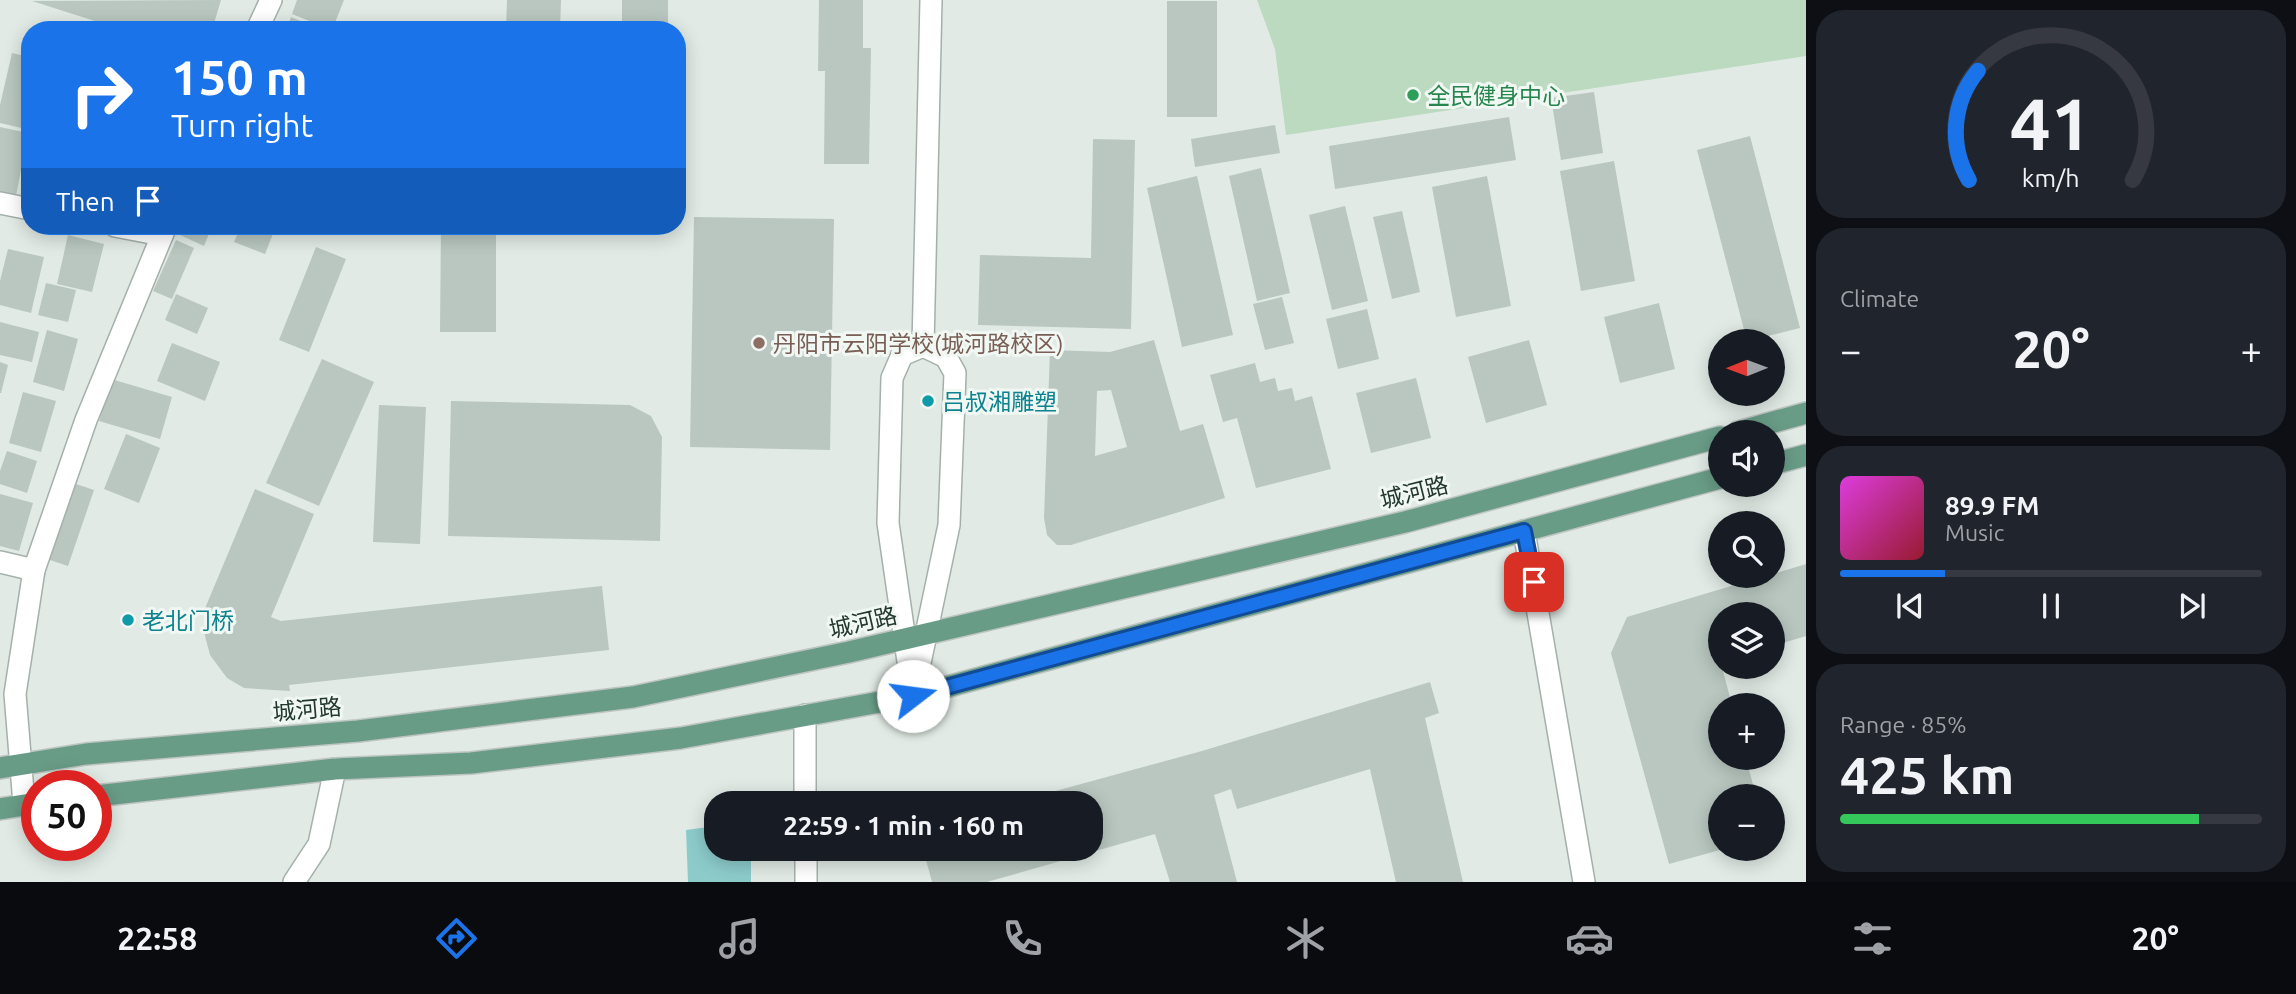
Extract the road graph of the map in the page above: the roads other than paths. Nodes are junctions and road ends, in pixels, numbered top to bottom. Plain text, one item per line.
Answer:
1 (271, 0) edge
2 (931, 0) edge
3 (261, 21) edge
4 (0, 203) edge
5 (21, 207) edge
6 (162, 235) edge
7 (923, 346) junction
8 (1806, 413) edge
9 (1781, 420) edge
10 (1708, 440) edge
11 (1806, 455) edge
12 (1785, 461) edge
13 (1708, 481) edge
14 (1524, 531) junction
15 (0, 562) edge
16 (34, 570) junction
17 (926, 634) junction
18 (905, 639) junction
19 (913, 696) junction
20 (804, 715) junction
21 (21, 764) junction
22 (0, 768) edge
23 (335, 769) junction
24 (23, 770) edge
25 (805, 791) edge
26 (112, 794) edge
27 (21, 805) edge
28 (0, 809) edge
29 (806, 861) edge
30 (294, 882) edge
31 (806, 882) edge
32 (1584, 882) edge

1 - 3 street
2 - 7 street
4 - 5 street
6 - 16 street
7 - 17 street
7 - 18 street
8 - 9 main road
10 - 17 main road, 城河路
11 - 12 main road
13 - 14 main road
14 - 19 main road
14 - 32 street
15 - 16 street
16 - 21 street
17 - 18 main road, 城河路
17 - 19 street
18 - 19 street
18 - 21 main road, 城河路
19 - 20 main road
20 - 23 main road
20 - 25 street
21 - 22 main road, 城河路
21 - 24 street
23 - 26 main road
23 - 30 street
27 - 28 main road
29 - 31 street

